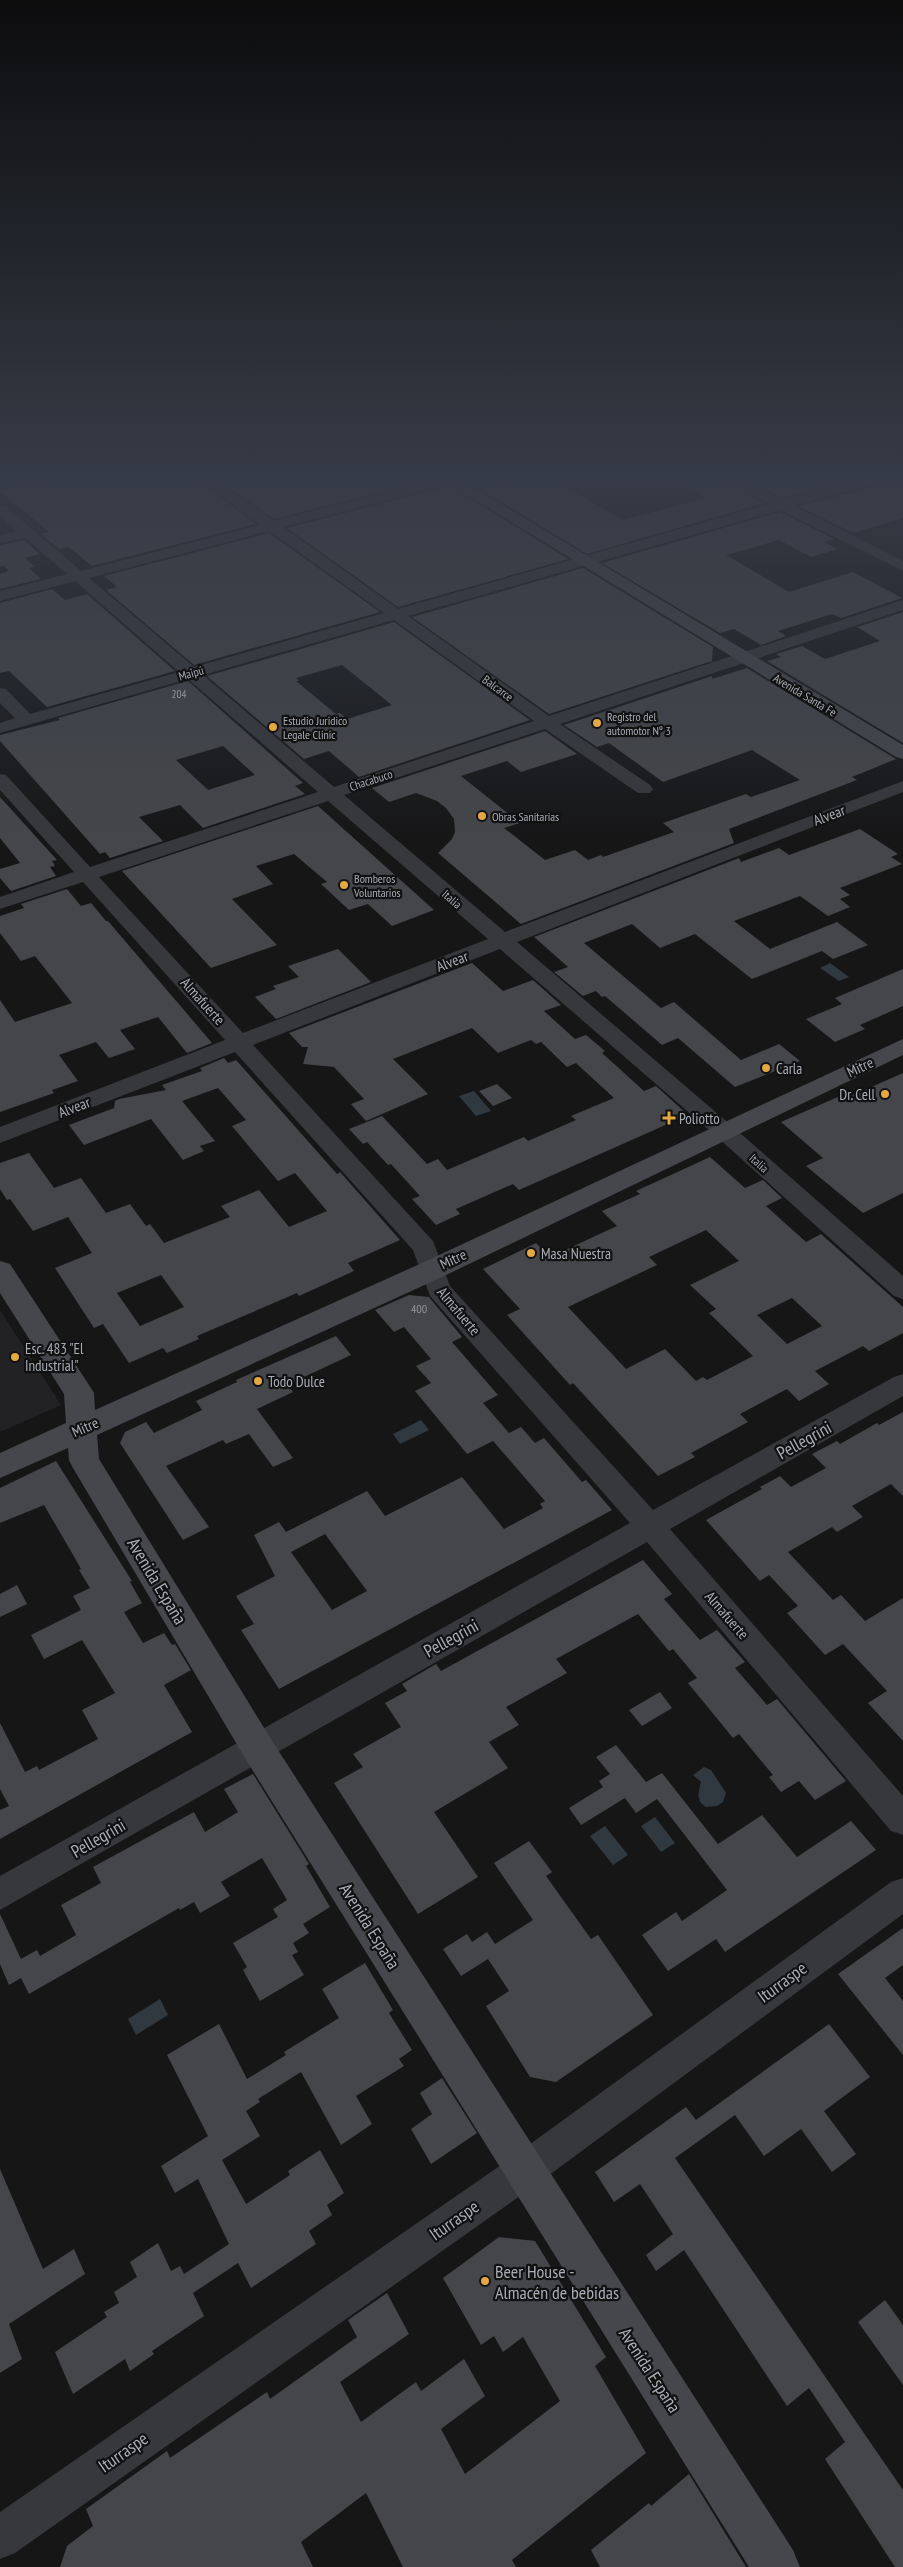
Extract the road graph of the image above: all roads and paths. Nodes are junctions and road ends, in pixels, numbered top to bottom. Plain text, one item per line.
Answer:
1 (105, 600) edge
2 (376, 600) edge
3 (446, 600) edge
4 (648, 600) edge
5 (903, 605) edge
6 (396, 614) junction
7 (743, 658) junction
8 (189, 673) junction
9 (0, 693) edge
10 (26, 720) junction
11 (546, 722) junction
12 (0, 728) edge
13 (903, 753) edge
14 (0, 779) edge
15 (903, 786) edge
16 (644, 789) dead end
17 (330, 793) junction
18 (88, 874) junction
19 (0, 903) edge
20 (502, 942) junction
21 (240, 1043) junction
22 (903, 1046) edge
23 (724, 1131) junction
24 (0, 1135) edge
25 (432, 1270) junction
26 (0, 1271) edge
27 (903, 1290) edge
28 (903, 1384) edge
29 (80, 1429) junction
30 (0, 1466) edge
31 (651, 1527) junction
32 (257, 1747) junction
33 (903, 1820) edge
34 (0, 1894) edge
35 (903, 1894) edge
36 (524, 2171) junction
37 (0, 2538) edge
38 (776, 2567) edge

1 - 8 street, Italia
2 - 6 street, Balcarce
3 - 6 street, Maipú
4 - 7 main road, Avenida Santa Fe
5 - 7 street, Chacabuco
6 - 8 street, Maipú
6 - 11 street, Balcarce
7 - 11 street, Chacabuco
7 - 13 main road, Avenida Santa Fe
8 - 10 street, Maipú
8 - 17 street, Italia
9 - 10 street
10 - 12 street, Maipú
11 - 16 street, Balcarce
11 - 17 street, Chacabuco
14 - 18 street, Almafuerte
15 - 20 street, Alvear
17 - 18 street, Chacabuco
17 - 20 street, Italia
18 - 19 street, Chacabuco
18 - 21 street, Almafuerte
20 - 21 street, Alvear
20 - 23 street, Italia
21 - 24 street, Alvear
21 - 25 street, Almafuerte
22 - 23 main road, Mitre
23 - 25 main road, Mitre
23 - 27 street, Italia
25 - 29 main road, Mitre
25 - 31 street, Almafuerte
26 - 29 main road, Avenida España
28 - 31 street, Pellegrini
29 - 30 main road, Mitre
29 - 32 main road, Avenida España
31 - 32 street, Pellegrini
31 - 33 street, Almafuerte
32 - 34 street, Pellegrini
32 - 36 main road, Avenida España
35 - 36 street, Iturraspe
36 - 37 street, Iturraspe
36 - 38 main road, Avenida España

